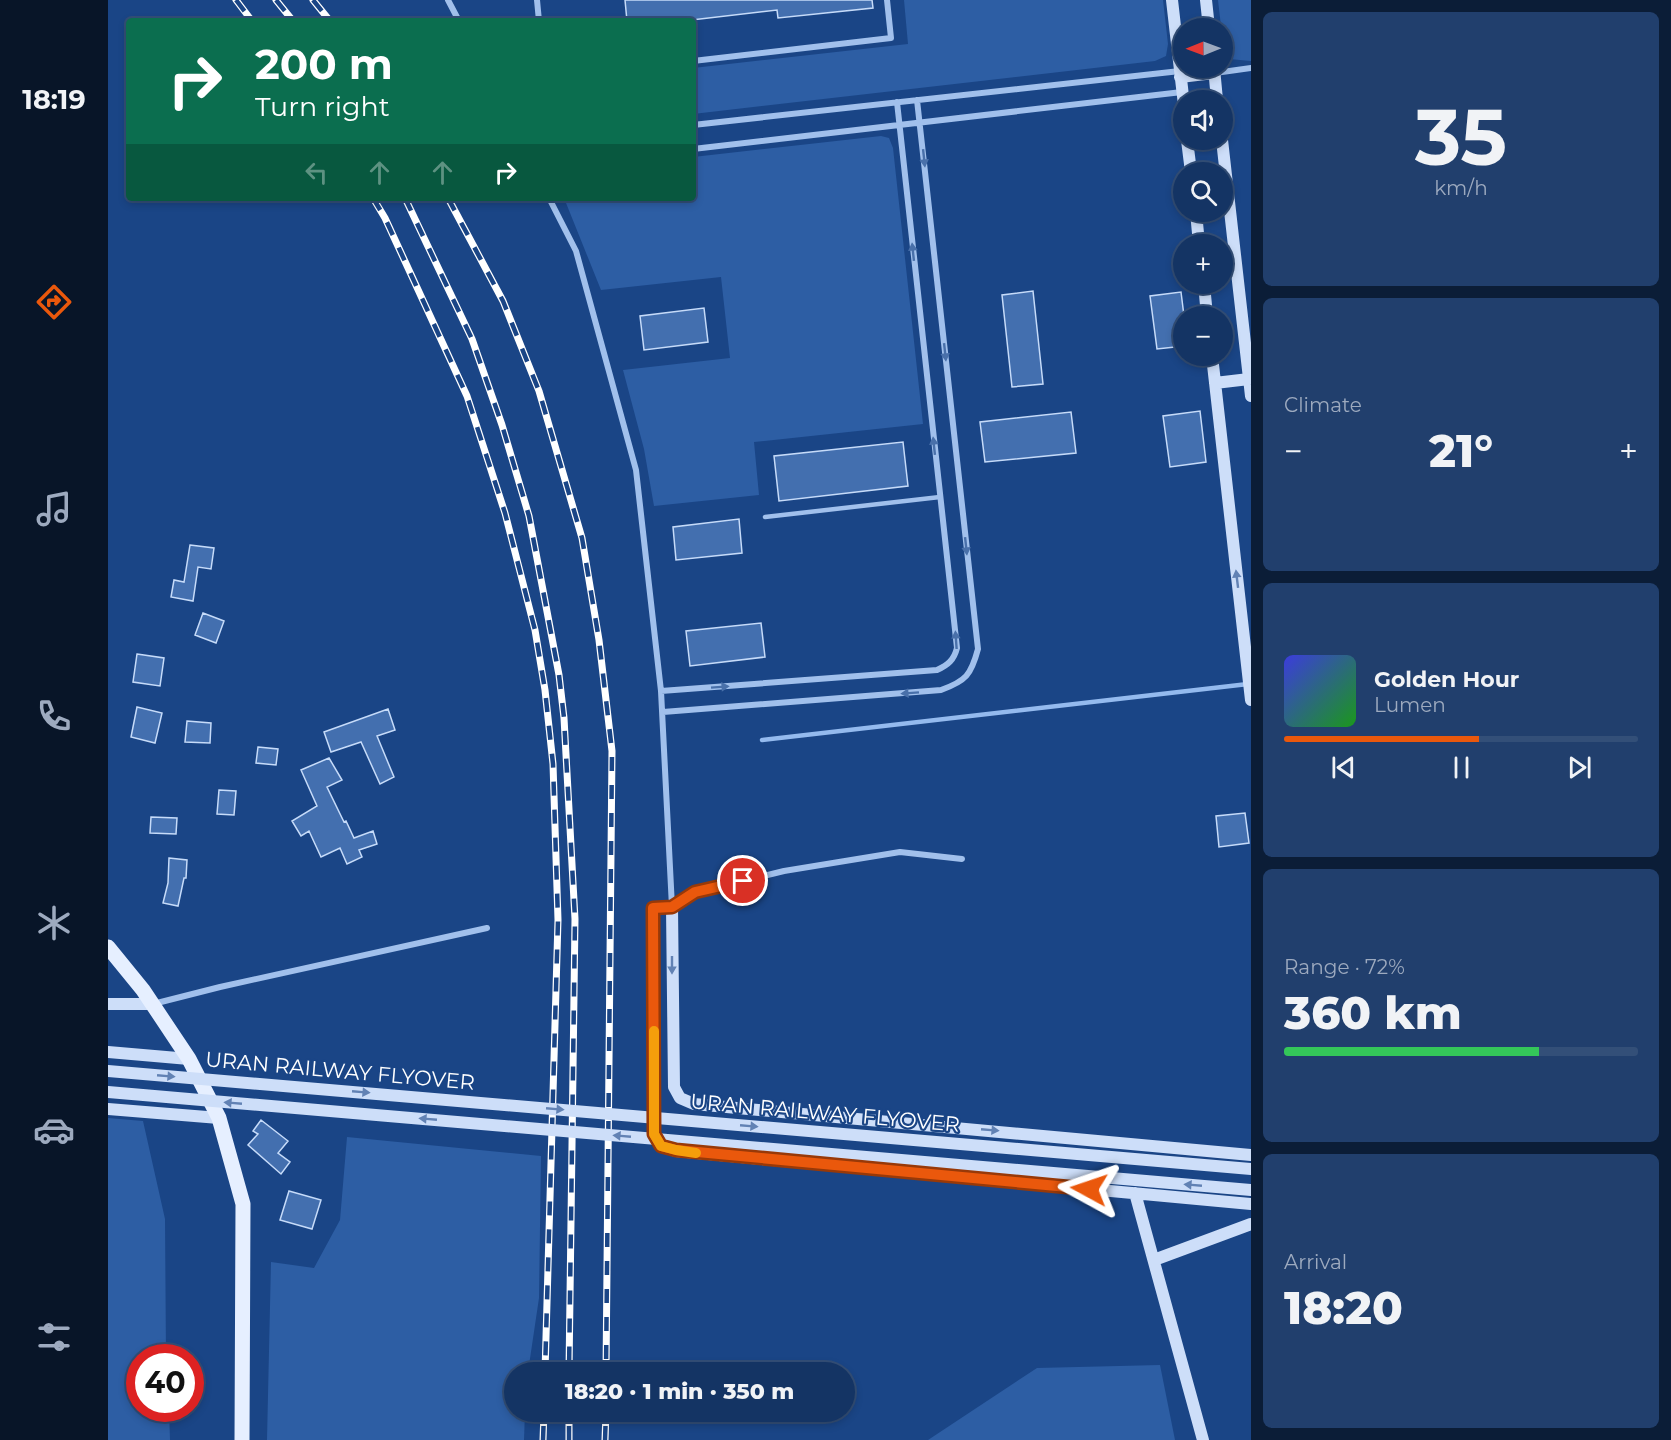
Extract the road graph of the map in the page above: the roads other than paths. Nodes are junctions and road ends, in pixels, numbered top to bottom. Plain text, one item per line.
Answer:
1 (448, 0) edge
2 (537, 0) edge
3 (887, 0) edge
4 (1172, 0) edge
5 (1206, 0) edge
6 (457, 18) edge
7 (539, 18) edge
8 (1174, 18) edge
9 (1208, 18) edge
10 (696, 61) edge
11 (1251, 68) edge
12 (1233, 69) edge
13 (1173, 75) edge
14 (917, 100) junction
15 (1173, 100) edge
16 (897, 102) junction
17 (920, 123) junction
18 (696, 125) edge
19 (899, 125) junction
20 (696, 149) edge
21 (1223, 150) edge
22 (551, 201) edge
23 (1213, 366) edge
24 (1250, 379) edge
25 (1215, 383) junction
26 (1251, 396) edge
27 (940, 497) junction
28 (765, 517) dead end
29 (1250, 690) edge
30 (661, 691) junction
31 (663, 712) junction
32 (962, 859) dead end
33 (672, 907) junction
34 (487, 928) dead end
35 (108, 947) edge
36 (108, 1004) edge
37 (152, 1004) junction
38 (108, 1052) edge
39 (189, 1059) junction
40 (108, 1071) edge
41 (108, 1092) edge
42 (108, 1109) edge
43 (219, 1119) junction
44 (1251, 1155) edge
45 (1251, 1169) edge
46 (1251, 1190) edge
47 (1135, 1193) junction
48 (1251, 1204) edge
49 (1251, 1224) edge
50 (1154, 1260) junction
51 (242, 1440) edge
52 (1203, 1440) edge

1 - 6 street
2 - 7 street
3 - 10 street
4 - 8 main road
5 - 9 main road
11 - 12 street
13 - 14 street
14 - 16 street
14 - 17 street
15 - 17 street
16 - 18 street
16 - 19 street
17 - 19 street
17 -> 31 street
19 - 20 street
27 -> 19 street
21 - 24 main road
22 - 30 street
23 - 25 main road
24 - 25 main road
24 - 26 main road
29 -> 25 main road
27 - 28 lane
30 -> 27 street
30 - 31 street
31 - 33 street
32 - 33 street
33 -> 44 main road
33 - 47 main road
34 - 37 street
35 - 37 main road
36 - 37 main road
37 - 39 main road
38 - 39 main road
39 - 43 main road
40 -> 45 main road, URAN RAILWAY FLYOVER, bridge
46 -> 41 main road, URAN RAILWAY FLYOVER, bridge
42 - 43 main road
43 - 51 main road
47 - 48 main road
47 - 50 main road
49 - 50 main road
50 - 52 main road

